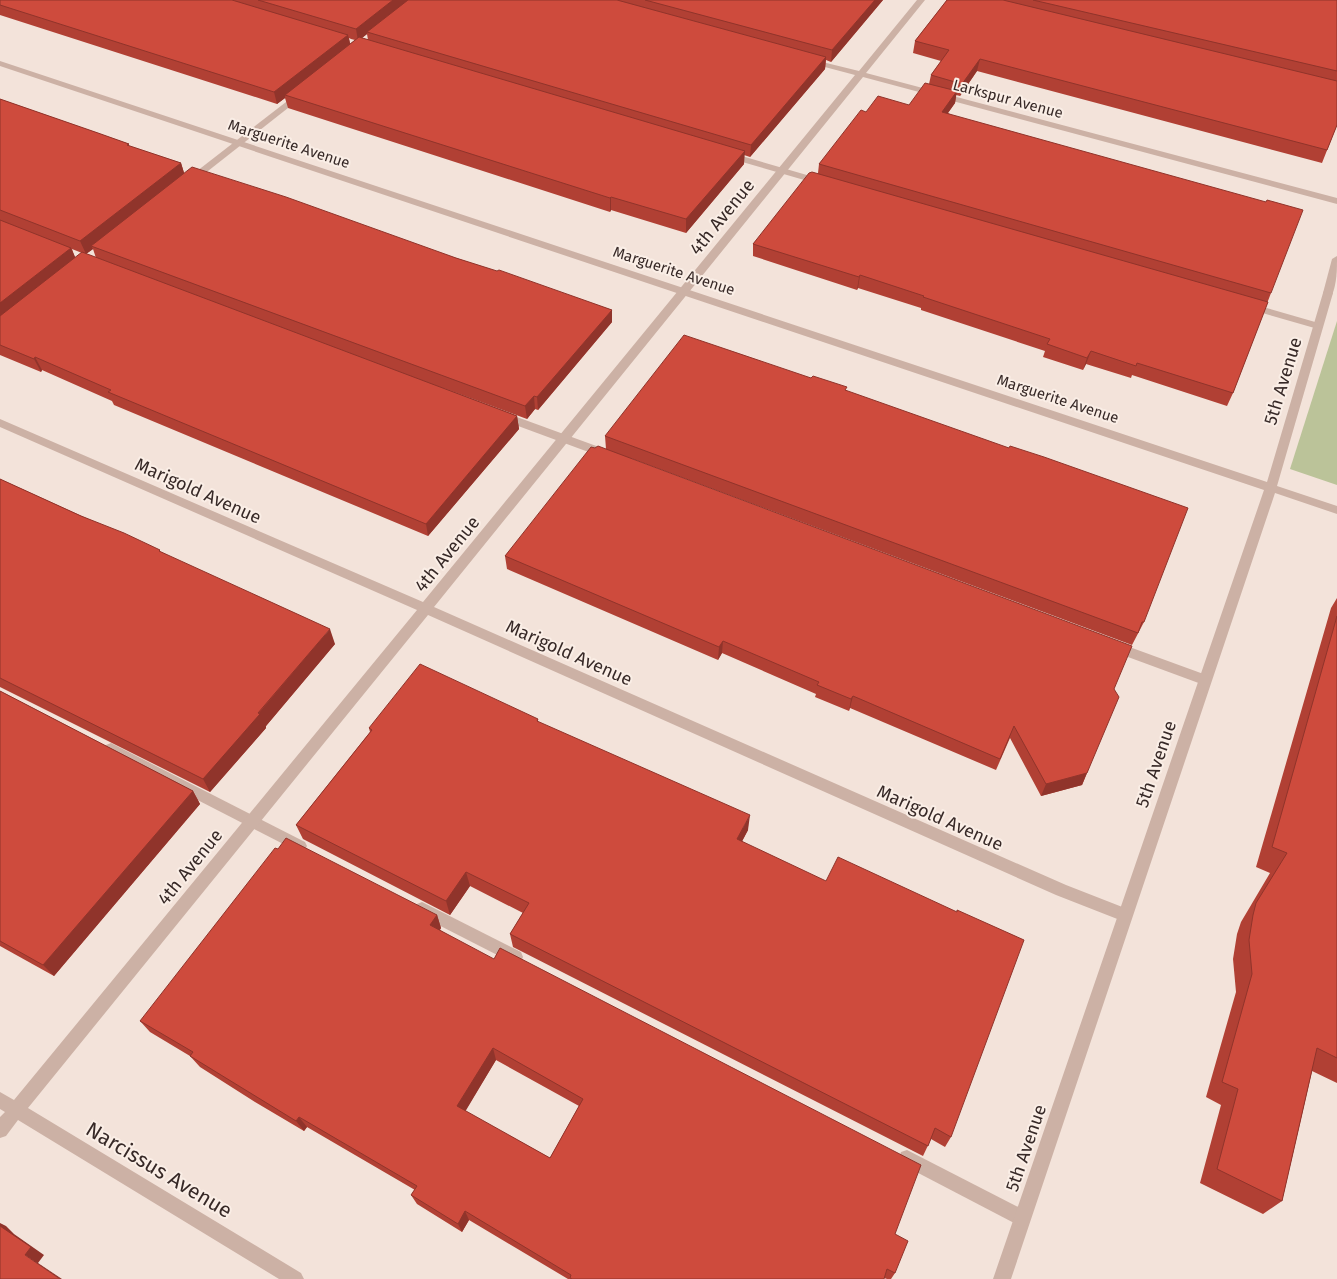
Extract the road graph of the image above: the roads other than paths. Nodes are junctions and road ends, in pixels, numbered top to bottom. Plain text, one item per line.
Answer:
1 (920, 0) edge
2 (803, 58) edge
3 (0, 63) edge
4 (860, 74) junction
5 (307, 88) edge
6 (238, 142) junction
7 (714, 151) edge
8 (782, 171) junction
9 (186, 184) edge
10 (830, 184) edge
11 (1337, 201) edge
12 (1337, 259) edge
13 (684, 291) junction
14 (1242, 304) edge
15 (1318, 326) junction
16 (488, 410) edge
17 (0, 423) edge
18 (563, 438) junction
19 (619, 459) edge
20 (1270, 487) junction
21 (1337, 510) edge
22 (424, 608) junction
23 (1102, 642) edge
24 (1204, 680) junction
25 (95, 740) edge
26 (251, 820) junction
27 (313, 852) edge
28 (411, 903) edge
29 (1125, 915) junction
30 (526, 962) edge
31 (0, 1100) edge
32 (16, 1110) junction
33 (0, 1130) edge
34 (898, 1154) edge
35 (1022, 1218) junction
36 (295, 1279) edge
37 (1002, 1279) edge

1 - 4 street, 4th Avenue
2 - 4 street, Larkspur Avenue
3 - 6 street, Marguerite Avenue
4 - 8 street, 4th Avenue
4 - 11 street, Larkspur Avenue
5 - 6 street
6 - 9 street
6 - 13 street, Marguerite Avenue
7 - 8 street
8 - 10 street
8 - 13 street, 4th Avenue
12 - 15 street, 5th Avenue
13 - 18 street, 4th Avenue
13 - 20 street, Marguerite Avenue
14 - 15 street
15 - 20 street, 5th Avenue
16 - 18 street
17 - 22 street, Marigold Avenue
18 - 19 street
18 - 22 street, 4th Avenue
20 - 21 street, Marguerite Avenue
20 - 24 street, 5th Avenue
22 - 26 street, 4th Avenue
22 - 29 street, Marigold Avenue
23 - 24 street
24 - 29 street, 5th Avenue
25 - 26 street
26 - 27 street
26 - 32 street, 4th Avenue
28 - 30 street
29 - 35 street, 5th Avenue
31 - 32 street, Narcissus Avenue
32 - 33 street, 4th Avenue
32 - 36 street, Narcissus Avenue
34 - 35 street
35 - 37 street, 5th Avenue

